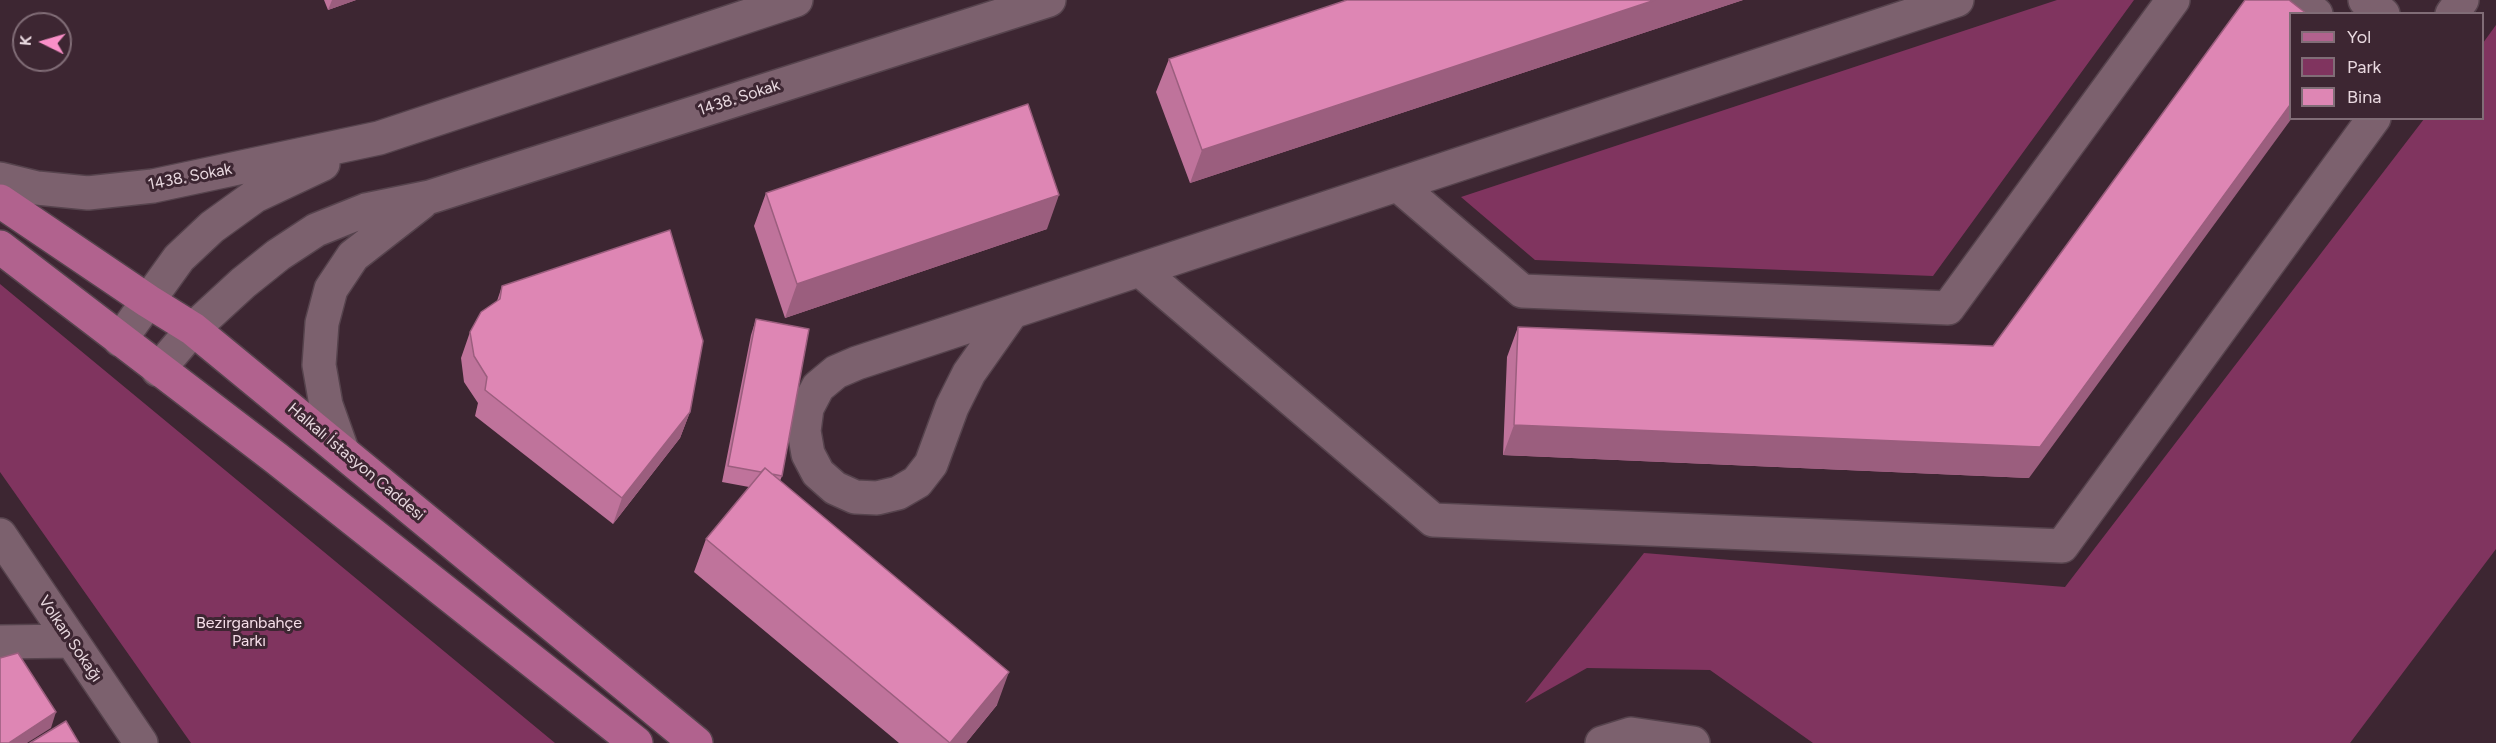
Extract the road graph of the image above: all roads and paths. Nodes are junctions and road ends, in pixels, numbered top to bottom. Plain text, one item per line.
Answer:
1 (796, 0) edge
2 (1049, 0) edge
3 (1957, 0) edge
4 (2173, 0) edge
5 (2299, 0) edge
6 (2365, 0) edge
7 (2314, 12) edge
8 (2380, 12) edge
9 (2373, 120) edge
10 (379, 138) junction
11 (0, 179) edge
12 (1398, 185) junction
13 (430, 197) junction
14 (0, 201) edge
15 (0, 247) edge
16 (1140, 270) junction
17 (148, 301) junction
18 (1012, 312) junction
19 (193, 329) junction
20 (120, 340) junction
21 (158, 369) junction
22 (342, 450) junction
23 (0, 535) edge
24 (72, 641) junction
25 (0, 642) edge
26 (141, 743) edge
27 (636, 743) edge
28 (696, 743) edge
29 (1602, 743) edge
30 (1693, 743) edge

1 - 10 street, 1438. Sokak
2 - 13 street, 1438. Sokak
3 - 12 street
4 - 12 street
5 - 7 street
6 - 8 street
9 - 16 street
10 - 11 street, 1438. Sokak
10 - 17 street, 1438. Sokak
12 - 16 street
13 - 19 street, 1438. Sokak
13 - 22 street, 1438. Sokak
14 - 17 main road, Halkalı İstasyon Caddesi
15 - 20 main road
16 - 18 street
17 - 19 main road, Halkalı İstasyon Caddesi
17 - 20 street, 1438. Sokak
18 - 18 street
19 - 21 street, 1438. Sokak
19 - 22 main road, Halkalı İstasyon Caddesi
20 - 21 main road
21 - 27 main road
22 - 28 main road, Halkalı İstasyon Caddesi
23 - 24 street, Volkan Sokağı
24 - 25 street
24 - 26 street, Volkan Sokağı
29 - 30 street

